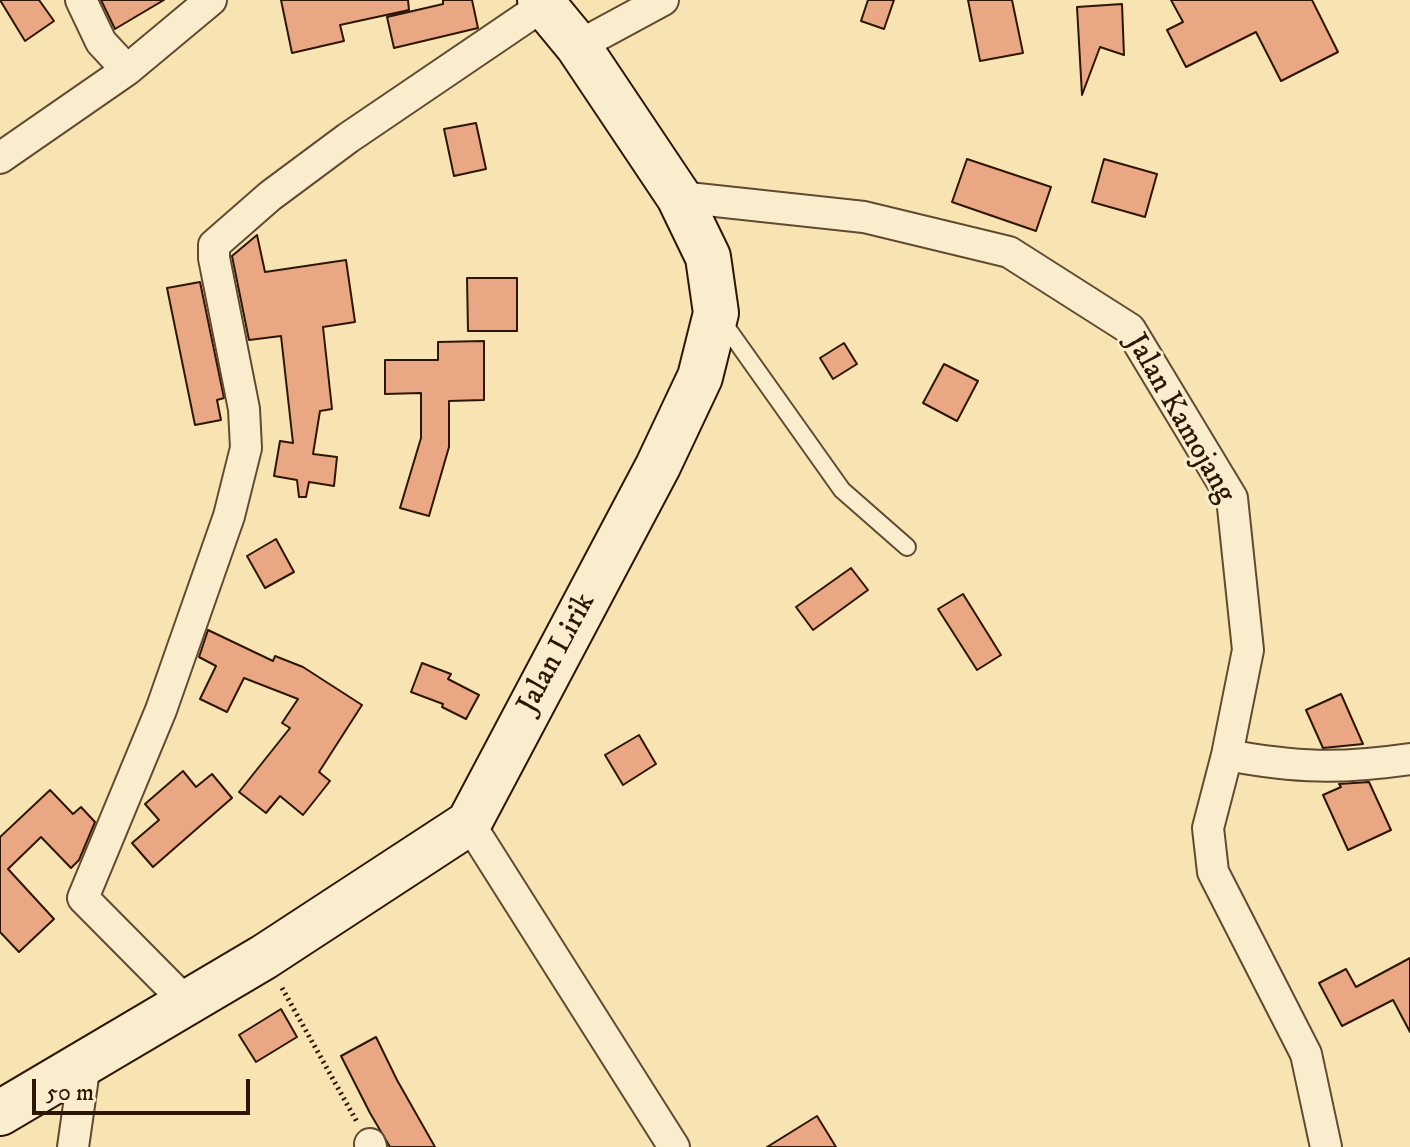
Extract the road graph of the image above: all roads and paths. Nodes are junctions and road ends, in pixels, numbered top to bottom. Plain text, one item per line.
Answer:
1 (81, 0) edge
2 (211, 0) edge
3 (663, 0) edge
4 (542, 3) edge
5 (578, 46) junction
6 (127, 70) junction
7 (8, 154) edge
8 (679, 197) junction
9 (716, 313) junction
10 (907, 547) dead end
11 (1227, 755) junction
12 (1410, 759) edge
13 (469, 823) junction
14 (264, 957) junction
15 (187, 1003) junction
16 (85, 1063) junction
17 (0, 1113) edge
18 (370, 1145) edge
19 (73, 1147) edge
20 (674, 1147) edge
21 (1326, 1147) edge

1 - 6 street
2 - 6 street
3 - 5 street
4 - 5 main road, Jalan Lirik
4 - 15 street
5 - 8 main road, Jalan Lirik
6 - 7 street
8 - 9 main road, Jalan Lirik
8 - 11 street, Jalan Kamojang
9 - 10 lane
9 - 13 main road, Jalan Lirik
11 - 12 street
11 - 21 street, Jalan Kamojang
13 - 14 main road, Jalan Lirik
13 - 20 street
14 - 15 main road, Jalan Lirik
14 - 18 path
15 - 16 main road, Jalan Lirik
16 - 17 main road, Jalan Lirik
16 - 19 street

